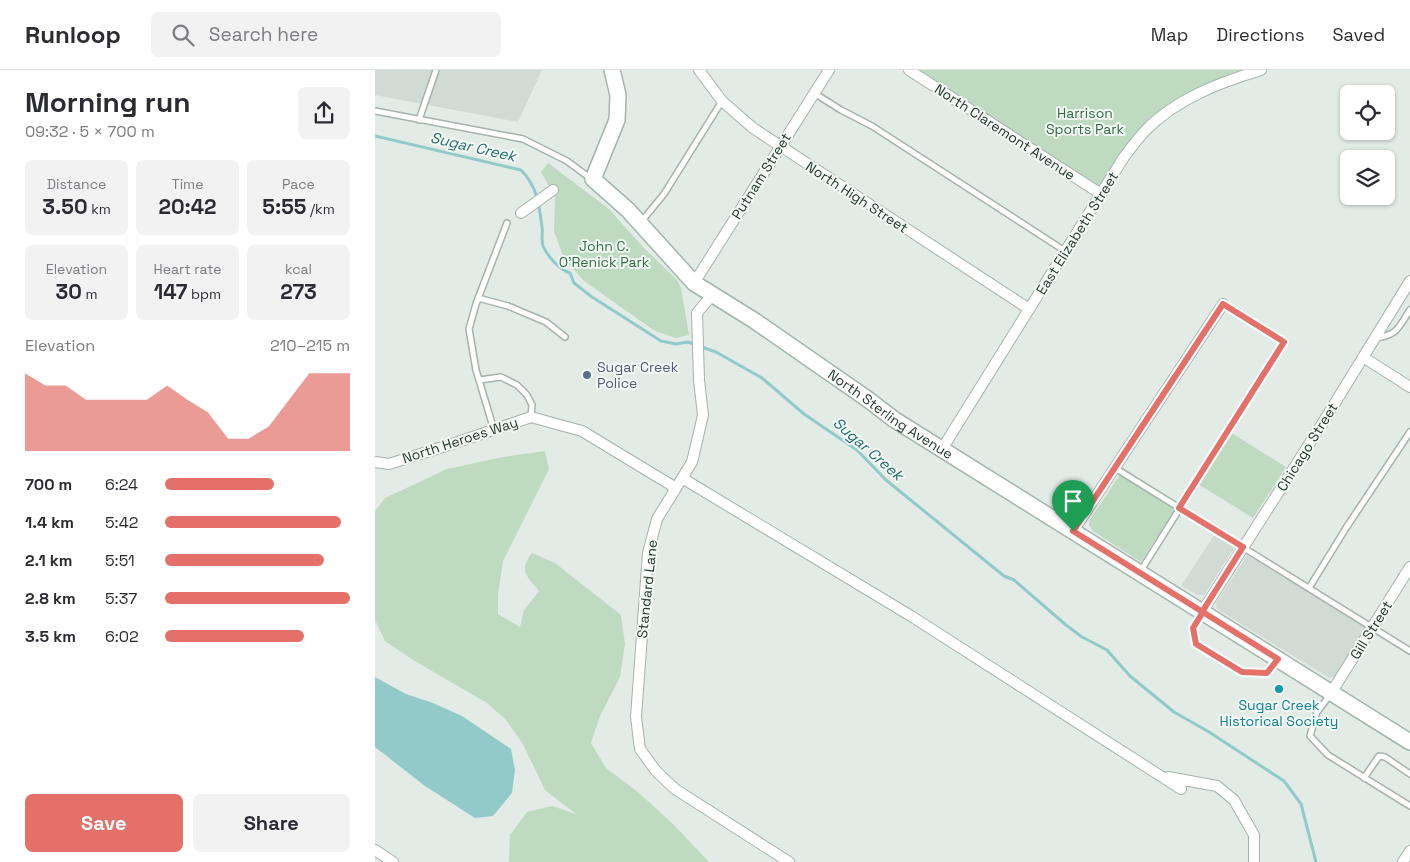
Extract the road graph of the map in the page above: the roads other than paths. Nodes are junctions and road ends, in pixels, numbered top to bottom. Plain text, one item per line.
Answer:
1 (436, 70) edge
2 (611, 70) edge
3 (699, 70) edge
4 (829, 70) edge
5 (909, 70) edge
6 (1261, 70) edge
7 (814, 93) junction
8 (722, 101) junction
9 (375, 111) edge
10 (419, 120) junction
11 (779, 147) junction
12 (593, 179) junction
13 (548, 193) dead end
14 (1101, 194) junction
15 (522, 212) dead end
16 (507, 223) dead end
17 (639, 224) junction
18 (1065, 251) junction
19 (1410, 281) edge
20 (695, 283) junction
21 (712, 295) junction
22 (478, 298) junction
23 (1223, 304) joint
24 (1029, 309) junction
25 (1410, 310) edge
26 (565, 337) dead end
27 (1375, 338) junction
28 (1363, 358) junction
29 (479, 380) junction
30 (1410, 387) edge
31 (531, 417) junction
32 (494, 430) junction
33 (1410, 432) edge
34 (942, 450) junction
35 (375, 462) edge
36 (1114, 468) junction
37 (682, 478) junction
38 (676, 488) junction
39 (1179, 508) junction
40 (1073, 531) junction
41 (1243, 547) junction
42 (1410, 567) edge
43 (1139, 572) junction
44 (1309, 588) junction
45 (1202, 612) junction
46 (1372, 627) junction
47 (1410, 651) edge
48 (1278, 659) junction
49 (1331, 693) junction
50 (1410, 742) edge
51 (1410, 774) edge
52 (1162, 776) junction
53 (1364, 778) junction
54 (1181, 788) dead end
55 (1410, 806) edge
56 (375, 850) edge
57 (1410, 851) edge
58 (393, 862) edge
59 (789, 862) edge
60 (1255, 862) edge
61 (1403, 862) edge

1 - 10 lane
2 - 12 main road
3 - 8 street, North High Street
4 - 7 street, Putnam Street
5 - 14 street, North Claremont Avenue
6 - 14 street, East Elizabeth Street
7 - 11 street, Putnam Street
7 - 18 lane
8 - 11 street, North High Street
8 - 17 lane
9 - 10 lane, North Sterling Avenue
10 - 12 lane, North Sterling Avenue
11 - 20 street, Putnam Street
11 - 24 street, North High Street
12 - 17 main road, North Sterling Avenue
13 - 15 street
14 - 18 street, East Elizabeth Street
16 - 22 lane
17 - 20 main road, North Sterling Avenue
18 - 24 street, East Elizabeth Street
19 - 27 street, Chicago Street
20 - 21 main road, North Sterling Avenue
21 - 34 main road, North Sterling Avenue
21 - 37 street, Standard Lane
22 - 26 lane
22 - 29 lane
23 - 36 street
23 - 39 lane
24 - 34 street, East Elizabeth Street
25 - 27 lane
27 - 28 street, Chicago Street
28 - 30 street
28 - 41 street, Chicago Street
29 - 31 lane
29 - 32 lane
31 - 32 street, North Heroes Way
31 - 38 street, North Heroes Way
32 - 35 street, North Heroes Way
33 - 44 lane
34 - 40 main road, North Sterling Avenue
36 - 39 lane
36 - 40 street
37 - 38 street, Standard Lane
37 - 52 street
38 - 59 street, Standard Lane
39 - 41 lane
39 - 43 lane
40 - 43 main road, North Sterling Avenue
41 - 44 lane
41 - 45 street, Chicago Street
42 - 46 street, Gill Street
43 - 45 main road, North Sterling Avenue
44 - 46 lane
45 - 48 main road, North Sterling Avenue
45 - 48 lane
46 - 47 lane
46 - 49 street, Gill Street
48 - 49 main road, North Sterling Avenue
49 - 50 main road, North Sterling Avenue
49 - 53 lane
51 - 53 lane
52 - 54 street
52 - 60 street
53 - 55 lane
56 - 58 street
57 - 61 street

